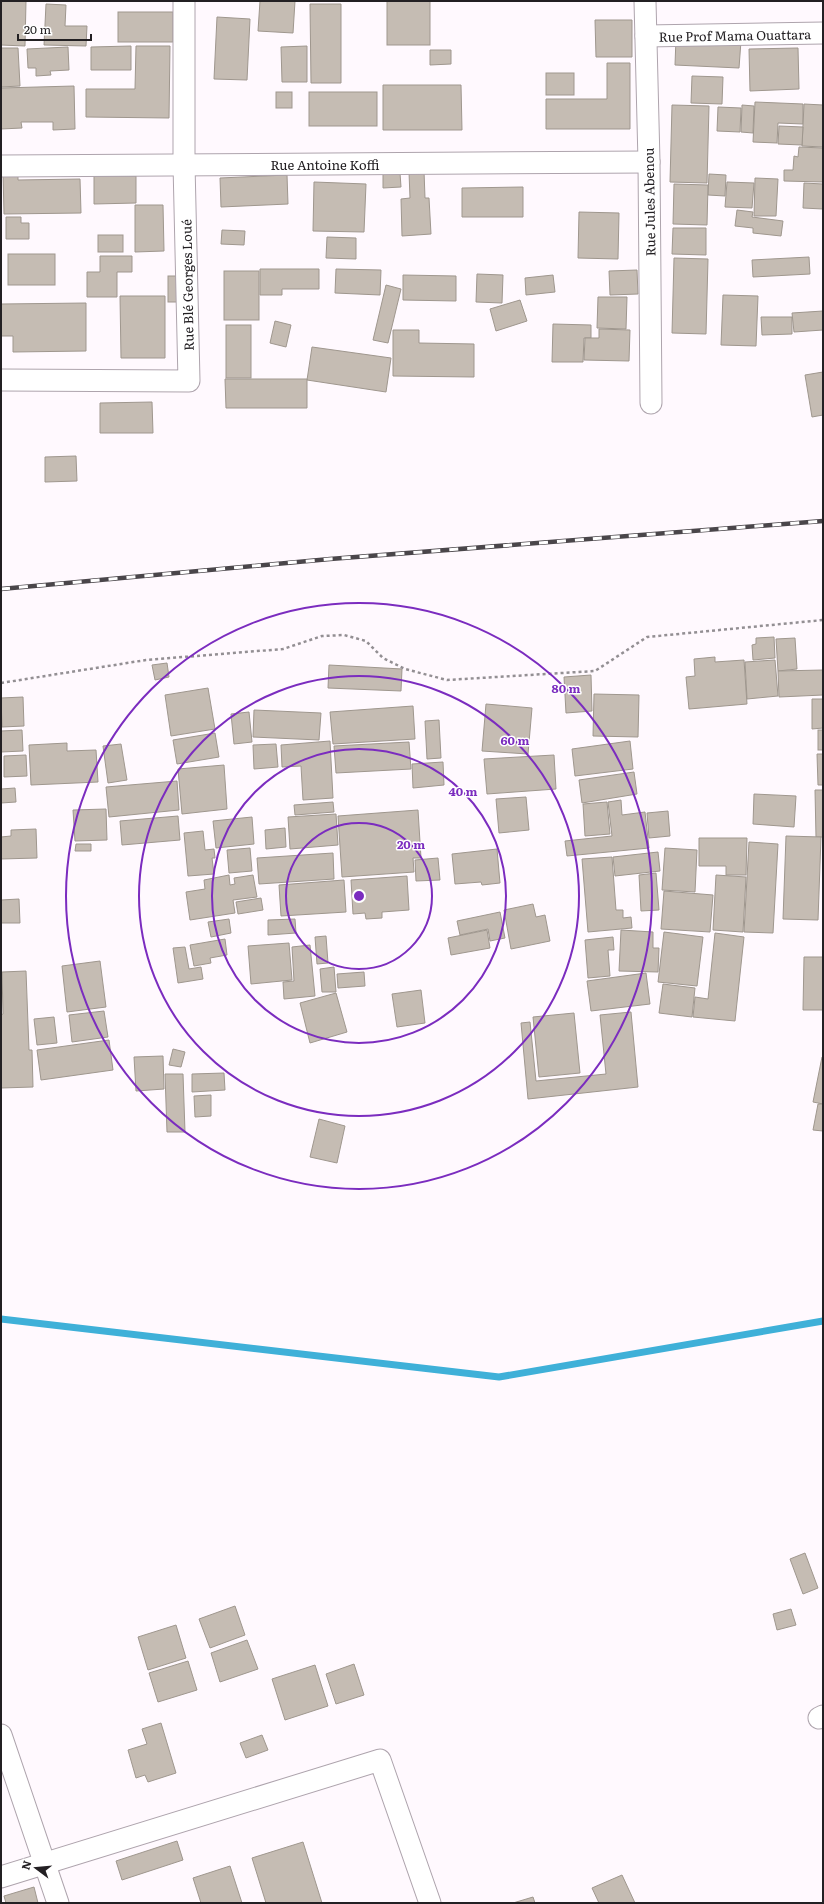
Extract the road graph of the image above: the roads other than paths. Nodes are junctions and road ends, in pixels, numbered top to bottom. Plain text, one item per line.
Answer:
1 (184, 1) edge
2 (645, 1) edge
3 (823, 33) edge
4 (646, 36) junction
5 (649, 162) junction
6 (184, 164) junction
7 (1, 166) edge
8 (1, 380) edge
9 (651, 404) dead end
10 (1, 1735) edge
11 (44, 1862) junction
12 (1, 1877) edge
13 (58, 1903) edge
14 (430, 1903) edge

1 - 6 street, Rue Blé Georges Loué
2 - 4 street, Rue Jules Abenou
3 - 4 street, Rue Prof Mama Ouattara
4 - 5 street, Rue Jules Abenou
5 - 6 street, Rue Antoine Koffi
5 - 9 street, Rue Jules Abenou
6 - 7 street, Rue Antoine Koffi
6 - 8 street, Rue Blé Georges Loué
10 - 11 street
11 - 12 street
11 - 13 street
11 - 14 street

